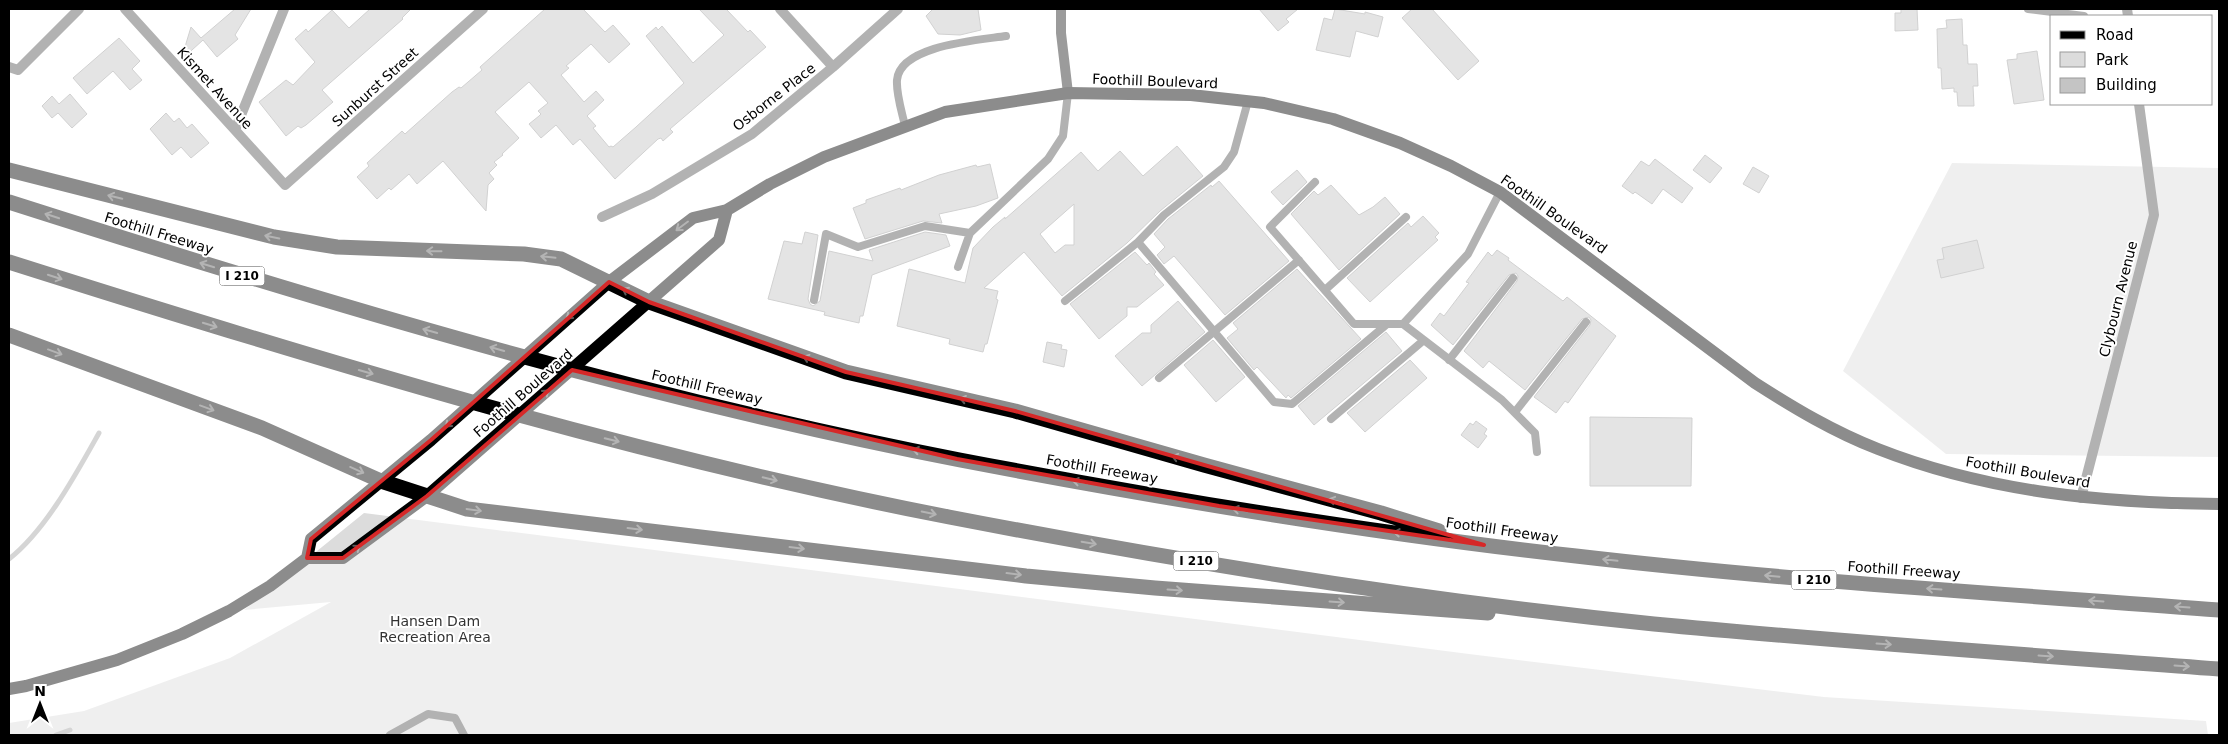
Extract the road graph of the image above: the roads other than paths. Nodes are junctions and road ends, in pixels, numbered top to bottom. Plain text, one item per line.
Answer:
1 (79, 9) edge
2 (125, 9) edge
3 (284, 9) edge
4 (483, 9) edge
5 (780, 9) edge
6 (898, 9) edge
7 (1060, 9) edge
8 (2028, 9) edge
9 (2076, 15) edge
10 (1006, 36) dead end
11 (9, 67) edge
12 (833, 67) junction
13 (1068, 93) junction
14 (1248, 101) junction
15 (2140, 105) edge
16 (905, 126) junction
17 (235, 130) junction
18 (9, 170) edge
19 (1315, 182) dead end
20 (285, 186) joint
21 (1500, 192) junction
22 (9, 202) edge
23 (727, 210) junction
24 (602, 217) dead end
25 (1406, 217) dead end
26 (970, 233) junction
27 (1138, 242) junction
28 (1299, 260) junction
29 (9, 262) edge
30 (958, 267) dead end
31 (1513, 278) dead end
32 (609, 282) junction
33 (1326, 290) junction
34 (814, 300) dead end
35 (1064, 301) dead end
36 (649, 302) junction
37 (1586, 322) dead end
38 (1386, 324) junction
39 (1402, 324) junction
40 (1213, 331) junction
41 (9, 335) edge
42 (1424, 340) junction
43 (1450, 360) junction
44 (1159, 378) dead end
45 (1515, 412) junction
46 (1331, 420) dead end
47 (1537, 452) dead end
48 (381, 481) junction
49 (427, 496) junction
50 (2081, 498) junction
51 (2219, 504) edge
52 (1484, 545) junction
53 (307, 558) junction
54 (2219, 610) edge
55 (1836, 640) junction
56 (2219, 668) edge
57 (9, 689) edge
58 (390, 735) edge
59 (464, 735) edge

1 - 11 street
2 - 17 street, Kismet Avenue
3 - 17 street
4 - 20 street, Sunburst Street
5 - 12 street
6 - 12 street, Osborne Place
7 - 13 main road
8 - 9 lane
10 - 16 lane
12 - 24 street, Osborne Place
13 - 14 main road, Foothill Boulevard
13 - 16 main road, Foothill Boulevard
13 - 26 lane
14 - 21 main road, Foothill Boulevard
14 - 27 lane
15 - 50 street, Clybourn Avenue
16 - 23 main road, Foothill Boulevard
17 - 20 street, Kismet Avenue
32 -> 18 highway
19 - 28 lane
21 - 39 lane
21 - 50 main road, Foothill Boulevard
52 -> 22 highway, Foothill Freeway / I 210
23 -> 32 main road, Foothill Boulevard
23 - 36 main road, Foothill Boulevard
25 - 33 lane
26 - 30 lane
26 - 34 lane
27 - 35 lane
27 - 40 lane
28 - 33 lane
28 - 40 lane
29 -> 55 highway, I 210
31 - 43 lane
36 -> 32 highway
32 -> 48 main road, Foothill Boulevard
33 - 38 lane
49 -> 36 main road, Foothill Boulevard
52 -> 36 highway
37 - 45 lane
38 - 39 lane
38 - 40 lane
39 - 42 lane
40 - 44 lane
41 -> 48 highway
42 - 43 lane
42 - 46 lane
43 - 45 lane
45 - 47 lane
48 - 49 highway
48 - 53 main road, Foothill Boulevard
53 -> 49 main road, Foothill Boulevard
49 -> 55 highway
50 - 51 main road, Foothill Boulevard
54 -> 52 highway, Foothill Freeway / I 210
53 - 57 main road
55 -> 56 highway, I 210
58 - 59 lane

